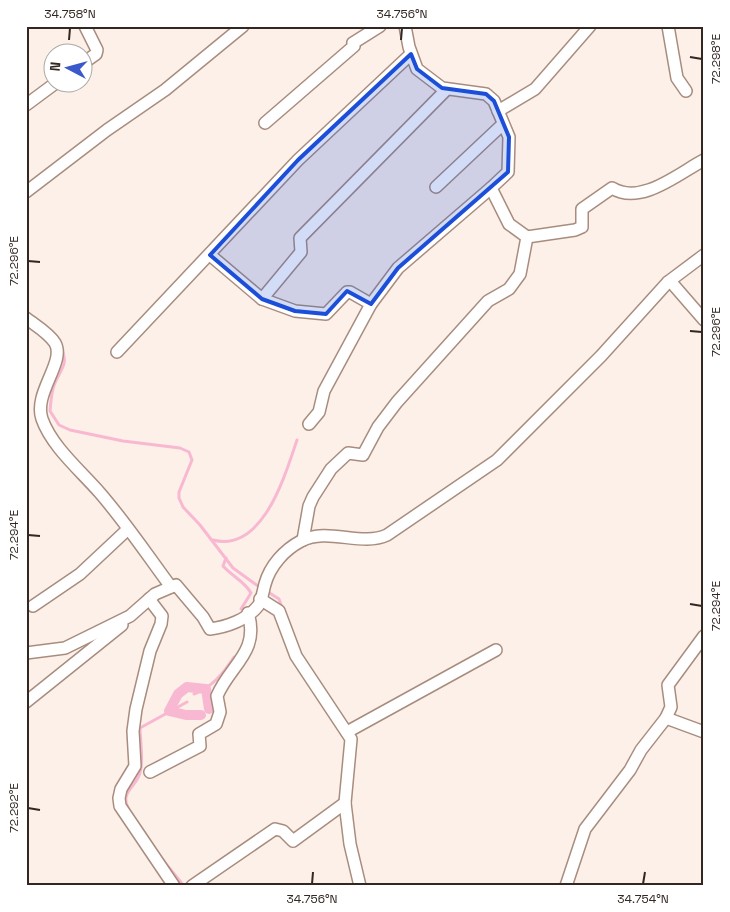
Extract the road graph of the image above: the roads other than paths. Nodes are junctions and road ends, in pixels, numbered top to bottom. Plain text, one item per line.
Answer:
1 (85, 26) edge
2 (243, 26) edge
3 (380, 26) edge
4 (405, 26) edge
5 (590, 26) edge
6 (668, 26) edge
7 (411, 54) junction
8 (92, 57) edge
9 (447, 89) junction
10 (686, 91) dead end
11 (44, 92) edge
12 (26, 105) edge
13 (498, 110) junction
14 (265, 123) dead end
15 (503, 124) junction
16 (704, 160) edge
17 (436, 187) dead end
18 (491, 188) junction
19 (26, 192) edge
20 (527, 237) junction
21 (210, 255) junction
22 (704, 255) edge
23 (668, 282) junction
24 (262, 299) junction
25 (371, 304) junction
26 (26, 318) edge
27 (704, 320) edge
28 (118, 352) dead end
29 (309, 424) dead end
30 (128, 529) junction
31 (303, 540) junction
32 (171, 588) junction
33 (149, 599) junction
34 (260, 599) junction
35 (33, 606) dead end
36 (248, 613) junction
37 (130, 616) junction
38 (704, 636) edge
39 (496, 650) dead end
40 (26, 653) edge
41 (26, 702) edge
42 (666, 718) junction
43 (347, 732) junction
44 (704, 732) edge
45 (150, 772) dead end
46 (346, 804) junction
47 (359, 885) edge
48 (174, 886) edge
49 (192, 886) edge
50 (566, 886) edge

1 - 8 street
2 - 19 street
3 - 14 street
4 - 7 street
5 - 13 street
6 - 10 street
7 - 9 street
7 - 21 street
9 - 13 street
9 - 24 street
11 - 12 street
13 - 15 street
15 - 17 street
15 - 18 street
16 - 20 street
18 - 20 street
18 - 25 street
20 - 31 street
21 - 24 street
21 - 28 street
22 - 23 street
23 - 27 street
23 - 31 street
24 - 25 street
25 - 29 street
26 - 30 street
30 - 32 street
30 - 35 street
31 - 34 street
32 - 33 street
32 - 36 street
33 - 37 street
33 - 48 street
34 - 36 street
34 - 43 street
36 - 45 street
37 - 40 street
37 - 41 street
38 - 42 street
39 - 43 street
42 - 44 street
42 - 50 street
43 - 46 street
46 - 47 street
46 - 49 street

